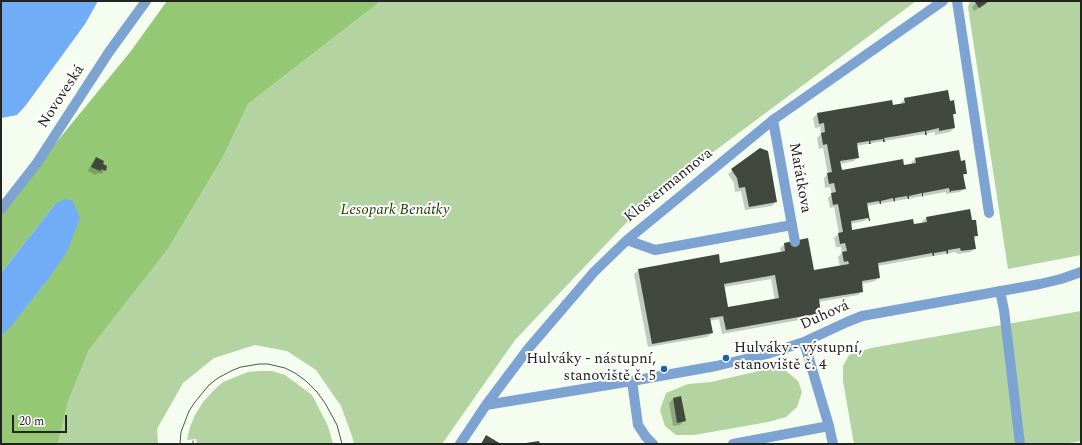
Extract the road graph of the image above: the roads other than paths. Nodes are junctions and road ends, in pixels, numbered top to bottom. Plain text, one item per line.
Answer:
1 (146, 1) edge
2 (943, 1) edge
3 (957, 1) edge
4 (774, 120) junction
5 (1, 209) edge
6 (989, 213) dead end
7 (792, 225) junction
8 (627, 240) junction
9 (795, 242) dead end
10 (1081, 272) edge
11 (1000, 291) junction
12 (804, 342) junction
13 (632, 381) junction
14 (486, 405) junction
15 (829, 426) junction
16 (460, 444) edge
17 (653, 444) edge
18 (733, 444) edge
19 (833, 444) edge
20 (1020, 444) edge

1 - 5 street, Novoveská
2 - 4 street, Klostermannova
3 - 6 street
4 - 7 street, Mařátkova
4 - 8 street, Klostermannova
7 - 8 street
7 - 9 street, Mařátkova
8 - 14 street, Klostermannova
10 - 11 street, Duhová
11 - 12 street, Duhová
11 - 20 street
12 - 13 street, Duhová
12 - 15 street
13 - 14 street, Duhová
13 - 17 street
14 - 16 street, Klostermannova
15 - 18 street
15 - 19 street

